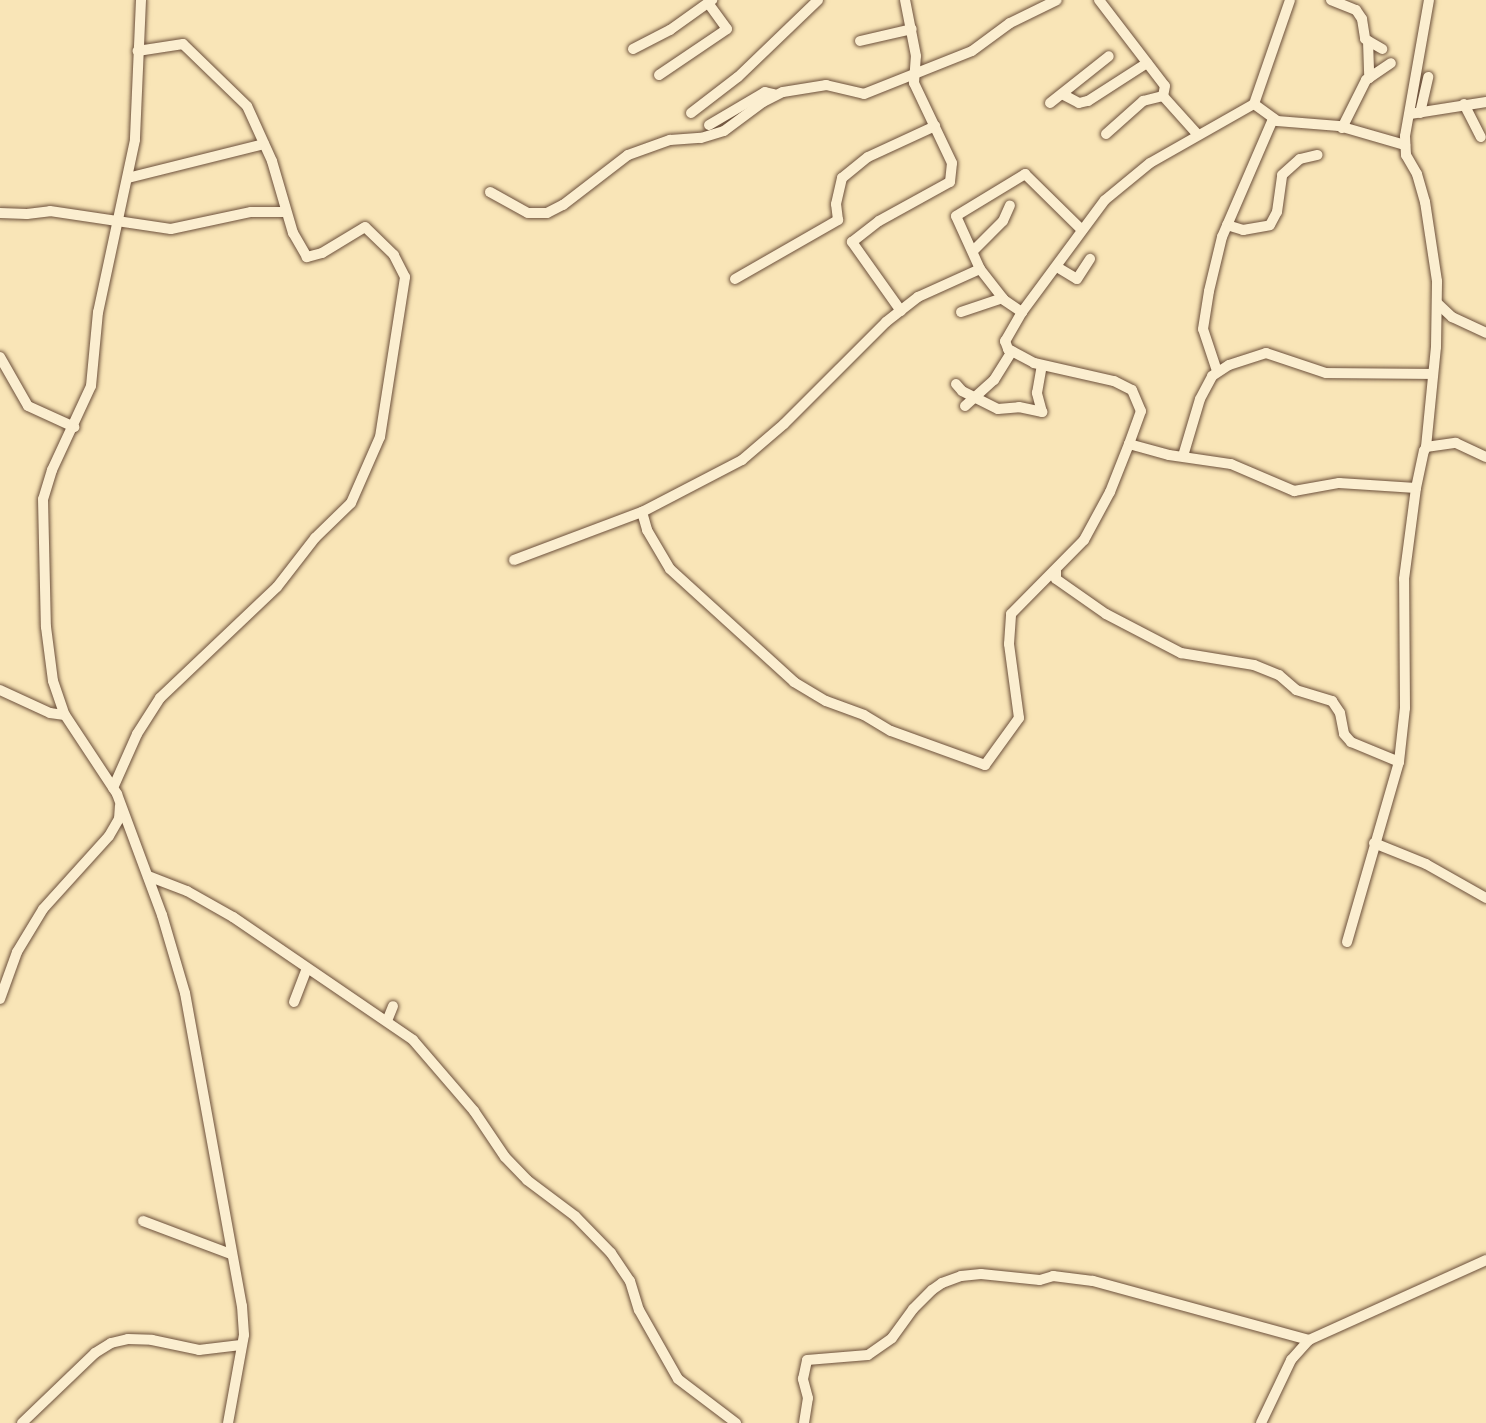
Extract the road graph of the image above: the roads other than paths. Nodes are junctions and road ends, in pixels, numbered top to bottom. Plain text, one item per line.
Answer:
1 (141, 0) edge
2 (818, 0) edge
3 (905, 0) edge
4 (1056, 0) edge
5 (1099, 0) edge
6 (1290, 0) edge
7 (1331, 0) edge
8 (1429, 0) edge
9 (710, 2) edge
10 (912, 29) junction
11 (860, 41) dead end
12 (1368, 41) junction
13 (633, 49) dead end
14 (1382, 49) dead end
15 (138, 51) junction
16 (1109, 57) dead end
17 (1147, 63) junction
18 (1391, 63) dead end
19 (915, 71) junction
20 (659, 75) dead end
21 (1428, 77) dead end
22 (1368, 78) junction
23 (777, 94) junction
24 (1062, 94) junction
25 (1163, 96) junction
26 (1486, 102) edge
27 (1050, 103) dead end
28 (1254, 104) junction
29 (1464, 104) junction
30 (691, 113) dead end
31 (1415, 114) junction
32 (1273, 118) junction
33 (709, 125) dead end
34 (935, 126) junction
35 (1342, 128) junction
36 (1105, 134) dead end
37 (1198, 135) junction
38 (1481, 137) dead end
39 (264, 144) junction
40 (1405, 145) junction
41 (1318, 155) dead end
42 (128, 178) junction
43 (490, 192) dead end
44 (1010, 205) dead end
45 (286, 212) junction
46 (0, 213) edge
47 (838, 220) junction
48 (118, 223) junction
49 (1227, 225) junction
50 (1082, 230) junction
51 (858, 234) junction
52 (973, 251) junction
53 (1090, 259) dead end
54 (1057, 267) junction
55 (980, 269) junction
56 (735, 279) dead end
57 (1003, 298) junction
58 (1437, 303) junction
59 (901, 311) junction
60 (961, 312) dead end
61 (1022, 312) junction
62 (1486, 333) edge
63 (1012, 351) junction
64 (0, 357) edge
65 (1042, 366) junction
66 (1217, 371) junction
67 (1433, 374) junction
68 (956, 384) dead end
69 (975, 398) junction
70 (965, 406) dead end
71 (74, 427) junction
72 (1129, 444) junction
73 (1426, 447) junction
74 (1183, 456) junction
75 (1486, 457) edge
76 (1416, 488) junction
77 (642, 512) junction
78 (514, 560) dead end
79 (1056, 571) junction
80 (0, 690) edge
81 (65, 715) junction
82 (1399, 762) junction
83 (113, 788) junction
84 (121, 804) junction
85 (1374, 843) junction
86 (148, 876) junction
87 (1486, 898) edge
88 (1347, 942) dead end
89 (307, 968) junction
90 (0, 999) edge
91 (293, 1002) dead end
92 (393, 1006) dead end
93 (387, 1021) junction
94 (144, 1221) dead end
95 (231, 1254) junction
96 (1486, 1260) edge
97 (1309, 1340) junction
98 (241, 1345) junction
99 (22, 1423) edge
100 (228, 1423) edge
101 (736, 1423) edge
102 (804, 1423) edge
103 (1261, 1423) edge

1 - 15 street
2 - 30 street
3 - 10 street
4 - 19 street
5 - 17 street
6 - 28 street
7 - 12 street
8 - 31 street
9 - 13 street
9 - 20 street
10 - 11 street
10 - 19 street
12 - 14 street
12 - 22 street
15 - 39 street
15 - 42 street
16 - 24 street
17 - 24 street
17 - 25 street
18 - 22 street
19 - 23 street
19 - 34 street
21 - 31 street
22 - 35 street
23 - 33 street
23 - 43 street
24 - 27 street
25 - 36 street
25 - 37 street
26 - 29 street
28 - 32 street
28 - 37 street
29 - 31 street
29 - 38 street
31 - 40 street
32 - 35 street
32 - 49 street
34 - 47 street
34 - 51 street
35 - 40 street
37 - 50 street
39 - 42 street
39 - 45 street
40 - 58 street
41 - 49 street
42 - 48 street
44 - 52 street
45 - 48 street
45 - 83 street
46 - 48 street
47 - 51 street
47 - 56 street
48 - 71 street
49 - 66 street
50 - 52 street
50 - 54 street
51 - 59 street
52 - 55 street
53 - 54 street
54 - 61 street
55 - 57 street
55 - 59 street
57 - 60 street
57 - 61 street
58 - 62 street
58 - 67 street
59 - 77 street
61 - 63 street
63 - 65 street
63 - 69 street
64 - 71 street
65 - 69 street
65 - 72 street
66 - 67 street
66 - 74 street
67 - 73 street
68 - 69 street
69 - 70 street
71 - 81 street
72 - 74 street
72 - 79 street
73 - 75 street
73 - 76 street
74 - 76 street
76 - 82 street
77 - 78 street
77 - 79 street
79 - 82 street
80 - 81 street
81 - 83 street
82 - 85 street
83 - 84 street
84 - 86 street
84 - 90 street
85 - 87 street
85 - 88 street
86 - 89 street
86 - 95 street
89 - 91 street
89 - 93 street
92 - 93 street
93 - 101 street
94 - 95 street
95 - 98 street
96 - 97 street
97 - 102 street
97 - 103 street
98 - 99 street
98 - 100 street

